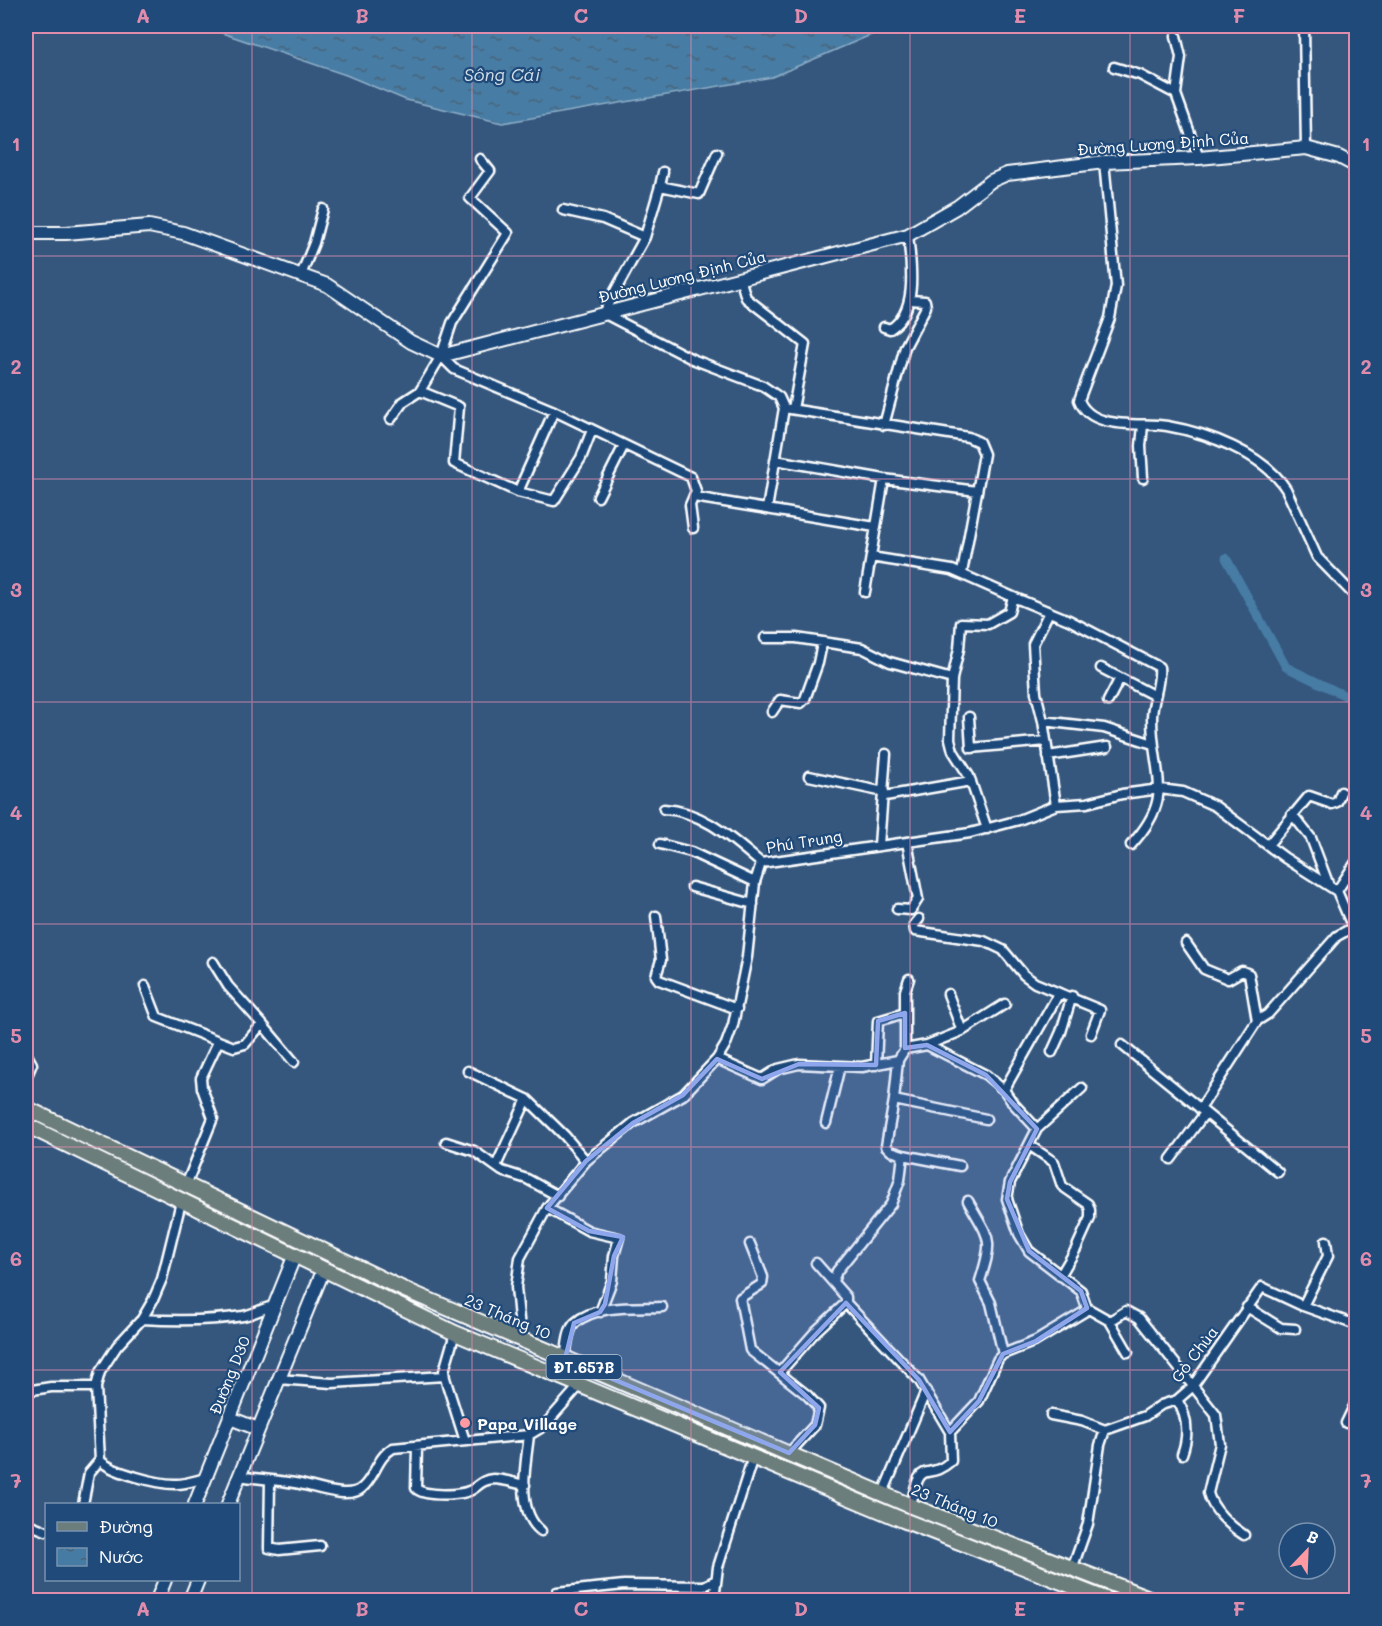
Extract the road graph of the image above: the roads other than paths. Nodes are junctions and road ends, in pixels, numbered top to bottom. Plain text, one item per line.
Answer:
1 (1304, 26) edge
2 (1176, 36) dead end
3 (1114, 67) dead end
4 (1176, 94) junction
5 (1306, 148) junction
6 (717, 153) dead end
7 (1199, 158) junction
8 (480, 159) dead end
9 (1104, 162) junction
10 (1356, 166) edge
11 (663, 172) dead end
12 (660, 186) junction
13 (322, 209) dead end
14 (562, 210) dead end
15 (26, 232) edge
16 (908, 235) junction
17 (645, 237) junction
18 (301, 275) junction
19 (740, 278) junction
20 (910, 300) junction
21 (603, 313) junction
22 (884, 327) dead end
23 (441, 356) junction
24 (420, 391) junction
25 (788, 409) junction
26 (554, 411) junction
27 (391, 419) dead end
28 (884, 424) junction
29 (1143, 425) junction
30 (592, 430) junction
31 (624, 445) junction
32 (775, 460) junction
33 (1143, 478) dead end
34 (884, 479) junction
35 (977, 491) junction
36 (518, 492) junction
37 (598, 497) dead end
38 (694, 497) junction
39 (767, 509) junction
40 (875, 527) junction
41 (693, 528) dead end
42 (871, 557) junction
43 (962, 573) junction
44 (865, 592) dead end
45 (1013, 597) junction
46 (1356, 597) edge
47 (1049, 612) junction
48 (765, 638) dead end
49 (822, 644) junction
50 (1101, 668) dead end
51 (1120, 678) junction
52 (952, 679) junction
53 (1155, 696) junction
54 (1108, 701) dead end
55 (772, 712) dead end
56 (969, 717) dead end
57 (1043, 721) junction
58 (1046, 741) junction
59 (1154, 744) junction
60 (1107, 747) dead end
61 (886, 754) dead end
62 (1048, 756) junction
63 (808, 776) dead end
64 (971, 781) junction
65 (1160, 789) junction
66 (1341, 792) dead end
67 (885, 794) junction
68 (1056, 805) junction
69 (664, 809) dead end
70 (1292, 814) junction
71 (987, 829) junction
72 (907, 842) junction
73 (660, 844) dead end
74 (879, 845) junction
75 (1131, 845) dead end
76 (1268, 845) junction
77 (1356, 862) edge
78 (761, 863) junction
79 (755, 882) junction
80 (1328, 884) junction
81 (692, 887) dead end
82 (1337, 891) junction
83 (753, 904) junction
84 (897, 909) dead end
85 (656, 916) dead end
86 (919, 919) dead end
87 (1355, 933) edge
88 (1186, 943) dead end
89 (213, 962) dead end
90 (909, 979) dead end
91 (145, 986) dead end
92 (1059, 993) junction
93 (948, 994) dead end
94 (1072, 996) junction
95 (1005, 1004) dead end
96 (737, 1009) junction
97 (905, 1013) junction
98 (1257, 1021) junction
99 (262, 1024) junction
100 (962, 1031) junction
101 (1090, 1034) dead end
102 (218, 1042) junction
103 (927, 1045) junction
104 (1122, 1045) dead end
105 (905, 1049) junction
106 (1052, 1052) dead end
107 (26, 1053) edge
108 (717, 1059) junction
109 (898, 1060) junction
110 (294, 1062) dead end
111 (876, 1065) junction
112 (840, 1066) junction
113 (468, 1071) dead end
114 (26, 1078) edge
115 (1082, 1089) dead end
116 (1004, 1090) junction
117 (527, 1099) junction
118 (894, 1100) junction
119 (26, 1108) edge
120 (1203, 1111) junction
121 (986, 1119) dead end
122 (826, 1123) dead end
123 (26, 1125) edge
124 (1037, 1129) junction
125 (446, 1142) dead end
126 (1029, 1145) junction
127 (903, 1155) junction
128 (1171, 1159) dead end
129 (586, 1161) junction
130 (496, 1166) junction
131 (960, 1166) dead end
132 (1278, 1172) dead end
133 (186, 1185) junction
134 (558, 1196) junction
135 (968, 1201) dead end
136 (181, 1202) junction
137 (548, 1208) junction
138 (301, 1240) junction
139 (1326, 1241) dead end
140 (750, 1244) dead end
141 (330, 1254) junction
142 (294, 1257) junction
143 (816, 1263) dead end
144 (323, 1271) junction
145 (1060, 1276) junction
146 (833, 1281) junction
147 (846, 1303) junction
148 (274, 1306) junction
149 (1303, 1306) junction
150 (1247, 1307) junction
151 (662, 1308) dead end
152 (1087, 1308) junction
153 (600, 1312) junction
154 (142, 1319) junction
155 (1110, 1321) junction
156 (1356, 1325) edge
157 (1295, 1329) dead end
158 (455, 1333) junction
159 (521, 1340) junction
160 (1128, 1352) dead end
161 (1003, 1354) junction
162 (565, 1359) junction
163 (780, 1372) junction
164 (444, 1376) junction
165 (278, 1379) junction
166 (580, 1385) junction
167 (96, 1387) junction
168 (1192, 1387) junction
169 (926, 1390) junction
170 (26, 1391) edge
171 (1177, 1400) junction
172 (1356, 1402) edge
173 (1051, 1415) dead end
174 (230, 1418) junction
175 (1346, 1423) dead end
176 (258, 1429) junction
177 (1105, 1430) junction
178 (950, 1432) junction
179 (529, 1435) junction
180 (760, 1440) junction
181 (465, 1441) junction
182 (417, 1447) junction
183 (789, 1453) junction
184 (1182, 1454) dead end
185 (753, 1457) junction
186 (100, 1460) junction
187 (239, 1476) junction
188 (206, 1478) junction
189 (270, 1480) junction
190 (525, 1485) junction
191 (883, 1493) junction
192 (83, 1503) edge
193 (195, 1503) edge
194 (228, 1503) edge
195 (910, 1506) junction
196 (26, 1523) edge
197 (45, 1531) edge
198 (541, 1531) dead end
199 (1244, 1535) dead end
200 (320, 1546) dead end
201 (1072, 1569) junction
202 (165, 1581) edge
203 (198, 1581) edge
204 (714, 1581) junction
205 (557, 1592) dead end
206 (157, 1600) edge
207 (190, 1600) edge
208 (714, 1600) edge
209 (1108, 1600) edge
210 (1154, 1600) edge

1 - 5 street
2 - 4 street
3 - 4 street
4 - 7 street
5 - 7 street, Đường Lương Định Của
5 - 10 street, Đường Lương Định Của
6 - 12 street
7 - 9 street, Đường Lương Định Của
8 - 23 street
9 - 16 street, Đường Lương Định Của
9 - 29 street
11 - 12 street
12 - 17 street
13 - 18 street
14 - 17 street
15 - 18 street
16 - 19 street, Đường Lương Định Của
16 - 20 street
17 - 21 street
18 - 23 street
19 - 21 street, Đường Lương Định Của
19 - 25 street
20 - 22 street
20 - 28 street
21 - 23 street, Đường Lương Định Của
21 - 25 street
23 - 24 street
23 - 26 street
24 - 27 street
24 - 36 street
25 - 28 street
25 - 32 street
26 - 30 street
26 - 36 street
28 - 35 street
29 - 33 street
29 - 46 street
30 - 31 street
30 - 36 street
31 - 37 street
31 - 38 street
32 - 34 street
32 - 39 street
34 - 35 street
34 - 40 street
35 - 43 street
38 - 39 street
38 - 41 street
39 - 40 street
40 - 42 street
42 - 43 street
42 - 44 street
43 - 45 street
45 - 47 street
45 - 52 street
47 - 53 street
47 - 57 street
48 - 49 street
49 - 52 street
49 - 55 street
50 - 51 street
51 - 53 street
51 - 54 street
52 - 64 street
53 - 59 street
56 - 58 street
57 - 58 street
57 - 59 street
58 - 62 street
59 - 65 street
60 - 62 street
61 - 67 street
62 - 68 street
63 - 67 street
64 - 67 street
64 - 71 street
65 - 68 street, Phú Trung
65 - 75 street
65 - 76 street, Phú Trung
66 - 70 street
67 - 74 street
68 - 71 street, Phú Trung
69 - 78 street
70 - 76 street
70 - 80 street
71 - 72 street, Phú Trung
72 - 74 street, Phú Trung
72 - 84 street
73 - 79 street
74 - 78 street, Phú Trung
76 - 80 street, Phú Trung
77 - 82 street
78 - 79 street, Phú Trung
79 - 83 street, Phú Trung
80 - 82 street, Phú Trung
81 - 83 street
82 - 87 street, Phú Trung
83 - 96 street, Phú Trung
85 - 96 street
86 - 92 street
87 - 98 street
88 - 98 street
89 - 99 street
90 - 97 street
91 - 102 street
92 - 94 street
92 - 116 street
93 - 100 street
94 - 101 street
94 - 106 street
95 - 100 street
96 - 108 street, Phú Trung
97 - 105 street
97 - 111 street
98 - 120 street
99 - 102 street
99 - 110 street
100 - 103 street
102 - 133 street
103 - 105 street
103 - 116 street
104 - 120 street
105 - 109 street
107 - 114 street
108 - 112 street
108 - 129 street, Phú Trung
109 - 111 street
109 - 118 street
111 - 112 street
112 - 122 street
113 - 117 street
115 - 124 street
116 - 124 street
117 - 129 street
117 - 130 street
118 - 121 street
118 - 127 street
119 - 133 main road, 23 Tháng 10 / ĐT.657B
120 - 128 street
120 - 132 street
123 - 136 main road, 23 Tháng 10 / ĐT.657B
124 - 126 street
125 - 130 street
126 - 145 street
126 - 145 street
127 - 131 street
127 - 146 street
129 - 134 street, Phú Trung
130 - 134 street
133 - 136 main road
133 - 138 main road, 23 Tháng 10 / ĐT.657B
134 - 137 street, Phú Trung
135 - 161 street
136 - 142 main road, 23 Tháng 10 / ĐT.657B
136 - 154 street
137 - 153 street
137 - 159 street, Phú Trung
138 - 141 main road, 23 Tháng 10 / ĐT.657B
138 - 142 main road
139 - 149 street
140 - 163 street
141 - 144 main road
141 - 159 main road, 23 Tháng 10 / ĐT.657B
142 - 144 main road, 23 Tháng 10 / ĐT.657B
142 - 148 street, Đường D30
143 - 146 street
144 - 158 main road, 23 Tháng 10 / ĐT.657B
144 - 165 street
145 - 152 street
146 - 147 street
147 - 163 street
147 - 169 street
148 - 154 street
148 - 174 street, Đường D30
149 - 150 street, Gò Chùa
149 - 156 street, Gò Chùa
150 - 157 street
150 - 168 street, Gò Chùa
151 - 153 street
152 - 155 street
152 - 161 street
153 - 162 street
154 - 167 street
155 - 160 street
155 - 168 street
158 - 164 street
158 - 166 main road, 23 Tháng 10 / ĐT.657B
159 - 162 main road, 23 Tháng 10 / ĐT.657B
161 - 178 street
162 - 180 main road, 23 Tháng 10 / ĐT.657B
163 - 183 street
164 - 165 street
164 - 181 street
165 - 176 street
166 - 179 street
166 - 185 main road, 23 Tháng 10 / ĐT.657B
167 - 170 street
167 - 186 street
168 - 171 street, Gò Chùa
168 - 199 street
169 - 178 street
169 - 191 street
171 - 177 street, Gò Chùa
171 - 184 street
172 - 175 street
173 - 177 street
174 - 176 street
174 - 188 street, Đường D30
176 - 187 street
177 - 201 street
178 - 195 street
179 - 181 street
179 - 190 street
180 - 183 main road, 23 Tháng 10 / ĐT.657B
180 - 185 main road
181 - 182 street
182 - 189 street
182 - 190 street
183 - 191 main road, 23 Tháng 10 / ĐT.657B
185 - 204 street
185 - 209 main road, 23 Tháng 10 / ĐT.657B
186 - 188 street
186 - 192 street
187 - 189 street
187 - 194 street
188 - 193 street, Đường D30
189 - 200 street
190 - 198 street
191 - 195 main road, 23 Tháng 10 / ĐT.657B
195 - 201 main road, 23 Tháng 10 / ĐT.657B
196 - 197 street
201 - 210 main road, 23 Tháng 10 / ĐT.657B
202 - 206 street
203 - 207 street
204 - 205 street
204 - 208 street

